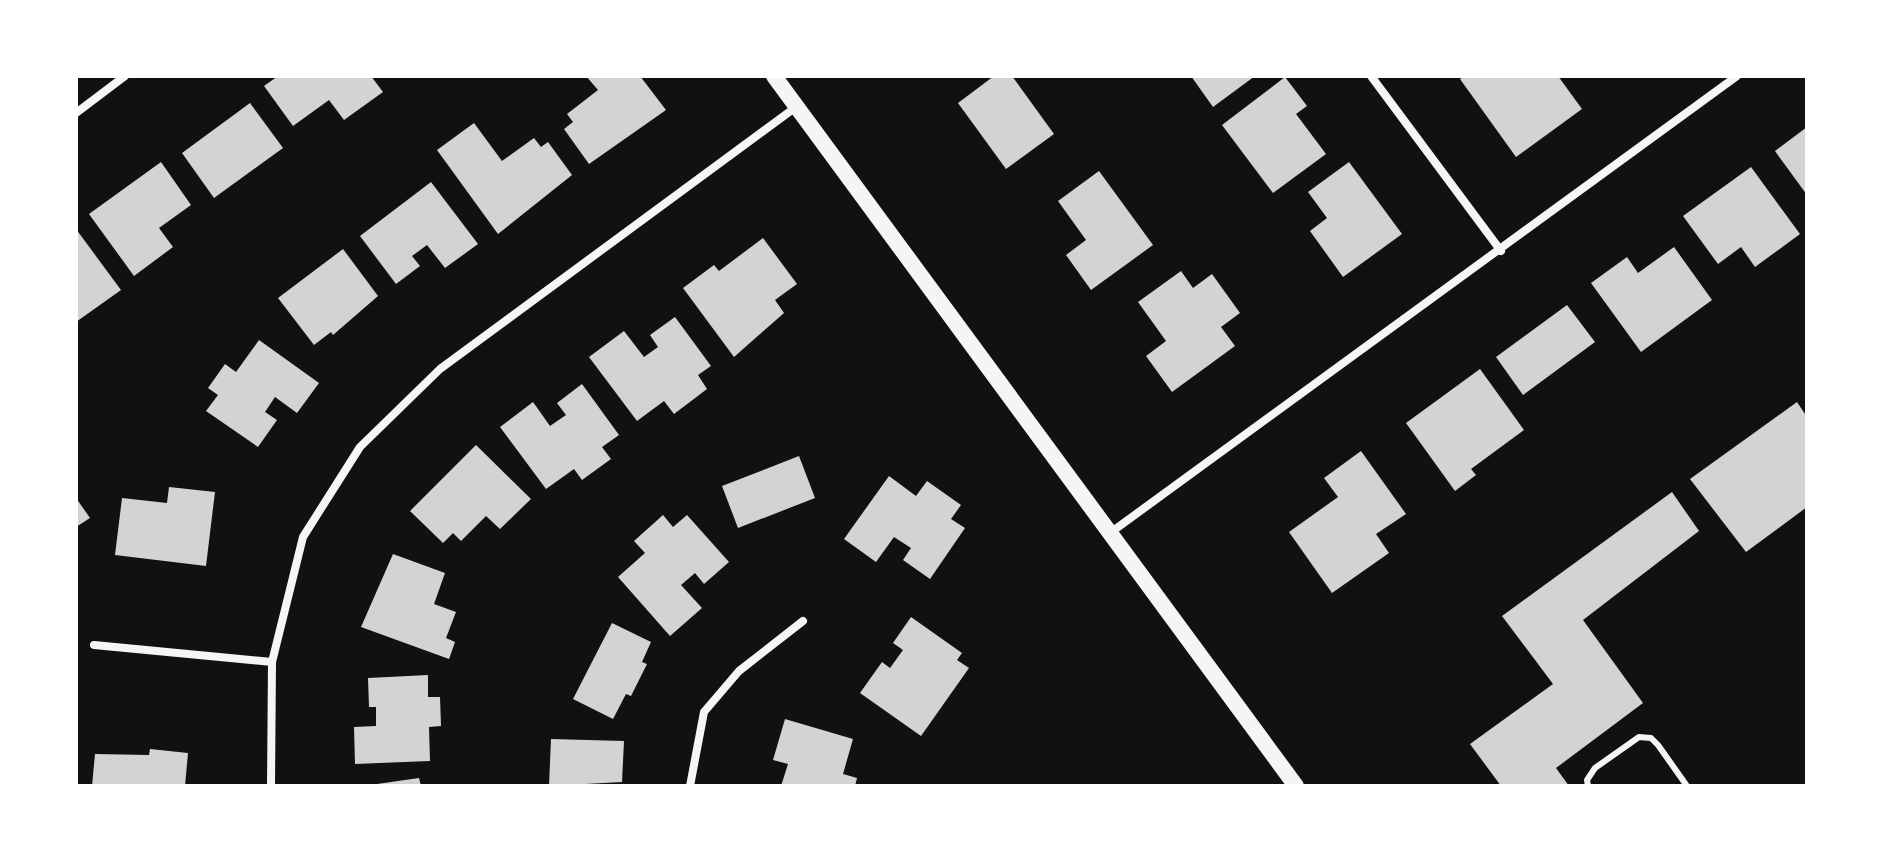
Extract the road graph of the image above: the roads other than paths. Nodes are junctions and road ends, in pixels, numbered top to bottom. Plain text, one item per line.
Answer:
1 (125, 76) edge
2 (774, 76) edge
3 (1371, 76) edge
4 (1737, 76) edge
5 (796, 107) junction
6 (76, 113) edge
7 (1501, 251) junction
8 (1109, 533) junction
9 (803, 621) dead end
10 (94, 645) dead end
11 (272, 662) junction
12 (271, 786) edge
13 (690, 786) edge
14 (1296, 786) edge
15 (1588, 786) edge
16 (1687, 786) edge

1 - 6 street
2 - 5 main road
3 - 7 street
4 - 7 street
5 - 8 main road
5 - 11 street
7 - 8 street
8 - 14 main road
9 - 13 street
10 - 11 street
11 - 12 street
15 - 16 lane

